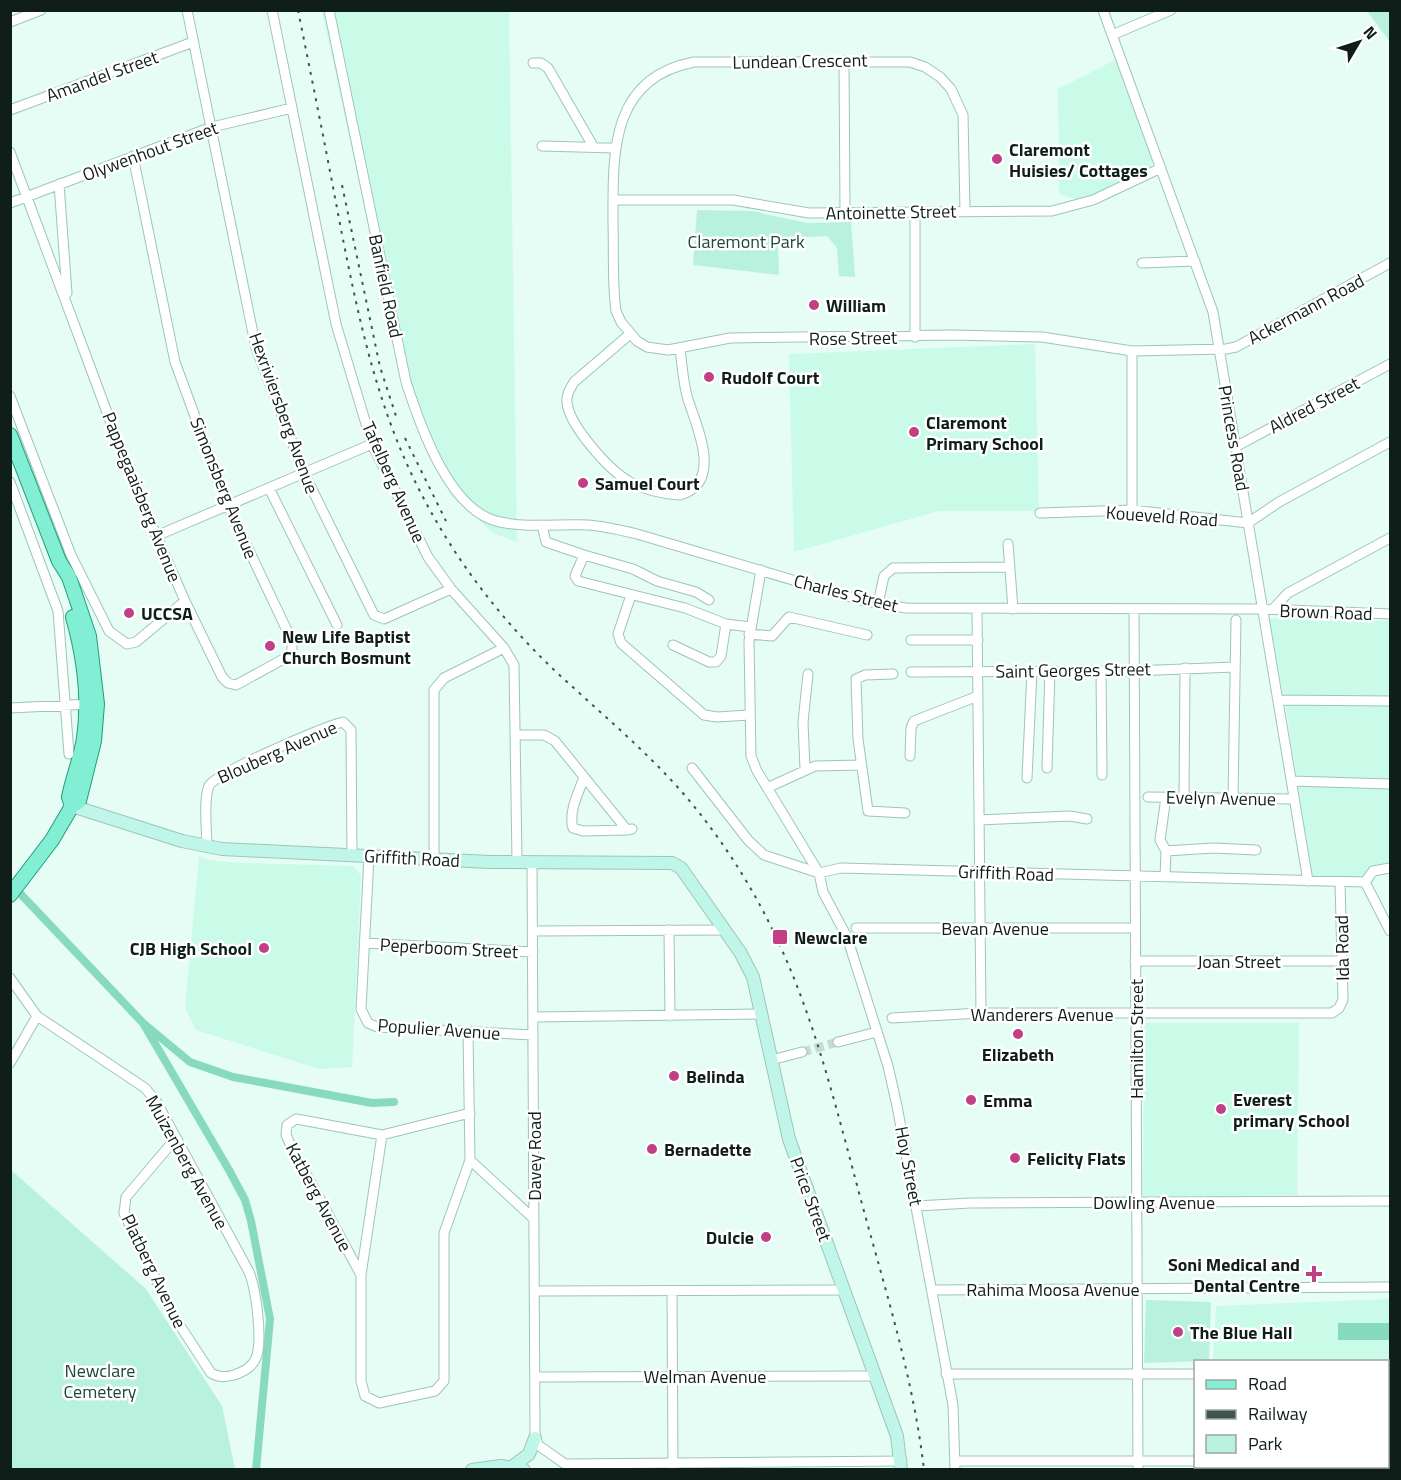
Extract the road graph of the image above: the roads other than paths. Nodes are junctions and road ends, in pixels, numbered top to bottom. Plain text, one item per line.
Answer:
1 (41, 10) edge
2 (187, 10) edge
3 (272, 10) edge
4 (328, 10) edge
5 (1103, 10) edge
6 (1171, 10) edge
7 (10, 22) edge
8 (1112, 35) junction
9 (193, 42) junction
10 (844, 61) junction
11 (533, 63) dead end
12 (292, 108) junction
13 (10, 110) edge
14 (212, 127) junction
15 (542, 146) dead end
16 (593, 146) junction
17 (614, 148) junction
18 (10, 152) edge
19 (133, 156) junction
20 (1161, 168) junction
21 (59, 184) junction
22 (26, 197) junction
23 (613, 200) junction
24 (10, 203) edge
25 (965, 211) junction
26 (915, 212) junction
27 (844, 213) junction
28 (1195, 261) junction
29 (1142, 263) dead end
30 (1390, 263) edge
31 (68, 304) junction
32 (630, 334) junction
33 (915, 337) junction
34 (680, 349) junction
35 (1219, 349) junction
36 (1132, 351) junction
37 (1390, 364) edge
38 (10, 396) edge
39 (10, 435) edge
40 (1390, 442) edge
41 (372, 444) junction
42 (1237, 446) junction
43 (304, 473) junction
44 (10, 482) edge
45 (269, 488) junction
46 (228, 506) junction
47 (1132, 510) junction
48 (1040, 513) dead end
49 (1248, 523) junction
50 (509, 524) joint
51 (542, 525) junction
52 (156, 536) junction
53 (1390, 538) edge
54 (1008, 544) dead end
55 (584, 555) junction
56 (1010, 567) junction
57 (761, 570) junction
58 (451, 589) junction
59 (631, 595) junction
60 (709, 600) dead end
61 (184, 601) junction
62 (878, 604) junction
63 (1013, 609) junction
64 (1134, 609) junction
65 (1263, 609) junction
66 (1273, 609) junction
67 (977, 610) junction
68 (1390, 614) edge
69 (1236, 620) dead end
70 (726, 624) junction
71 (337, 625) dead end
72 (750, 631) junction
73 (109, 632) junction
74 (867, 635) dead end
75 (84, 638) junction
76 (911, 640) dead end
77 (978, 640) junction
78 (673, 645) dead end
79 (504, 648) junction
80 (1235, 667) junction
81 (1185, 668) junction
82 (1032, 671) junction
83 (1050, 671) junction
84 (1101, 671) junction
85 (1133, 671) junction
86 (911, 672) dead end
87 (978, 672) junction
88 (808, 674) dead end
89 (893, 674) dead end
90 (978, 696) junction
91 (1278, 700) junction
92 (1390, 701) edge
93 (65, 704) junction
94 (91, 704) junction
95 (10, 708) edge
96 (749, 715) junction
97 (516, 735) junction
98 (69, 754) dead end
99 (910, 756) dead end
100 (861, 765) junction
101 (692, 768) dead end
102 (1047, 768) dead end
103 (805, 769) junction
104 (1102, 774) dead end
105 (584, 777) junction
106 (1027, 778) dead end
107 (1292, 781) junction
108 (1390, 784) edge
109 (767, 788) junction
110 (1148, 797) dead end
111 (1166, 797) junction
112 (1184, 797) junction
113 (1233, 798) junction
114 (1294, 799) junction
115 (72, 806) junction
116 (905, 813) dead end
117 (1087, 819) dead end
118 (979, 820) junction
119 (207, 847) junction
120 (1256, 850) dead end
121 (1166, 851) junction
122 (352, 855) junction
123 (369, 857) junction
124 (434, 860) junction
125 (517, 861) junction
126 (532, 862) junction
127 (1390, 868) edge
128 (819, 873) junction
129 (980, 873) junction
130 (1134, 877) junction
131 (1165, 877) junction
132 (1308, 880) junction
133 (1340, 882) junction
134 (1365, 882) junction
135 (14, 890) edge
136 (856, 928) dead end
137 (1134, 928) junction
138 (981, 929) junction
139 (669, 930) junction
140 (724, 930) junction
141 (533, 931) junction
142 (1390, 931) edge
143 (364, 943) junction
144 (533, 952) junction
145 (1343, 961) junction
146 (1135, 962) junction
147 (10, 978) edge
148 (1336, 1011) joint
149 (981, 1013) junction
150 (761, 1014) junction
151 (1136, 1014) junction
152 (38, 1016) junction
153 (670, 1016) junction
154 (534, 1017) junction
155 (892, 1018) dead end
156 (876, 1032) junction
157 (468, 1033) junction
158 (533, 1035) junction
159 (838, 1042) tunnel mouth
160 (801, 1052) tunnel mouth
161 (771, 1060) junction
162 (10, 1063) edge
163 (470, 1113) junction
164 (382, 1135) junction
165 (176, 1138) junction
166 (470, 1160) junction
167 (1390, 1201) edge
168 (1136, 1203) junction
169 (917, 1206) junction
170 (534, 1219) junction
171 (361, 1275) junction
172 (1390, 1287) edge
173 (1137, 1289) junction
174 (843, 1290) junction
175 (932, 1290) junction
176 (535, 1291) junction
177 (672, 1291) junction
178 (946, 1374) junction
179 (1194, 1374) edge
180 (1138, 1375) junction
181 (216, 1376) joint
182 (875, 1376) junction
183 (535, 1377) junction
184 (672, 1377) junction
185 (538, 1443) junction
186 (1194, 1461) edge
187 (955, 1465) edge
188 (1138, 1465) edge
189 (673, 1466) edge
190 (902, 1466) edge
191 (565, 1467) edge
192 (518, 1468) edge
193 (472, 1470) edge

1 - 7 street
2 - 9 street, Hexriviersberg Avenue
3 - 12 street, Tafelberg Avenue
4 - 50 street, Banfield Road
5 - 8 street, Princess Road
6 - 8 street
8 - 20 street, Princess Road
9 - 13 street, Amandel Street
9 - 14 street, Hexriviersberg Avenue
10 - 17 street, Lundean Crescent
10 - 25 street, Lundean Crescent
10 - 27 street
11 - 16 street
12 - 14 street, Olywenhout Street
12 - 41 street, Tafelberg Avenue
14 - 19 street, Olywenhout Street
14 - 43 street, Hexriviersberg Avenue
15 - 16 street
16 - 17 street
17 - 23 street, Lundean Crescent
18 - 22 street, Pappegaaisberg Avenue
19 - 21 street, Olywenhout Street
19 - 46 street, Simonsberg Avenue
20 - 25 street, Antoinette Street
20 - 28 street, Princess Road
21 - 22 street, Olywenhout Street
21 - 31 street, Pappegaaisberg Avenue
22 - 24 street, Olywenhout Street
22 - 31 street, Pappegaaisberg Avenue
23 - 27 street, Antoinette Street
23 - 32 street
25 - 26 street, Antoinette Street
26 - 27 street, Antoinette Street
26 - 33 street
28 - 29 street
28 - 35 street, Princess Road
30 - 35 street, Ackermann Road
31 - 52 street, Pappegaaisberg Avenue
32 - 34 street, Rose Street
32 - 34 street
33 - 34 street, Rose Street
33 - 36 street, Rose Street
35 - 36 street, Rose Street
35 - 42 street, Princess Road
36 - 47 street
37 - 42 street, Aldred Street
38 - 73 street
39 - 75 main road
40 - 49 street
41 - 43 street
41 - 58 street, Tafelberg Avenue
42 - 49 street, Princess Road
43 - 45 street
43 - 58 street, Hexriviersberg Avenue
44 - 93 street
45 - 46 street
45 - 71 street
46 - 52 street
46 - 61 street, Simonsberg Avenue
47 - 48 street, Koueveld Road
47 - 49 street, Koueveld Road
49 - 65 street, Princess Road
50 - 51 street, Charles Street
51 - 55 street
51 - 57 street, Charles Street
52 - 61 street, Pappegaaisberg Avenue
53 - 66 street
54 - 56 street
55 - 59 street
55 - 60 street
56 - 62 street
56 - 63 street
57 - 62 street, Charles Street
57 - 72 street, Hoy Street
58 - 79 street, Tafelberg Avenue
59 - 70 street
59 - 96 street
61 - 73 street, Pappegaaisberg Avenue
62 - 67 street, Charles Street
63 - 64 street, Charles Street
63 - 67 street, Charles Street
64 - 65 street, Charles Street
64 - 85 street, Hamilton Street
65 - 66 street, Brown Road
65 - 91 street, Princess Road
66 - 68 street, Brown Road
67 - 77 street
69 - 80 street
70 - 72 street
70 - 78 street
72 - 74 street
72 - 96 street, Hoy Street
73 - 75 street
75 - 94 main road
76 - 77 street
77 - 87 street
79 - 97 street, Tafelberg Avenue
79 - 124 street
80 - 81 street, Saint Georges Street
80 - 113 street
81 - 85 street, Saint Georges Street
81 - 112 street
82 - 83 street, Saint Georges Street
82 - 87 street, Saint Georges Street
82 - 106 street
83 - 84 street, Saint Georges Street
83 - 102 street
84 - 85 street, Saint Georges Street
84 - 104 street
85 - 130 street, Hamilton Street
86 - 87 street, Saint Georges Street
87 - 90 street
88 - 103 street
89 - 100 street
90 - 99 street
90 - 118 street
91 - 92 street
91 - 107 street, Princess Road
93 - 94 street
93 - 95 street
93 - 98 street
94 - 115 main road
96 - 109 street, Hoy Street
97 - 105 street
97 - 125 street, Tafelberg Avenue
100 - 103 street
100 - 116 street
101 - 128 street, Griffith Road
103 - 109 street
105 - 105 street
107 - 108 street
107 - 114 street, Princess Road
109 - 128 street, Hoy Street
110 - 111 street, Evelyn Avenue
111 - 112 street, Evelyn Avenue
111 - 121 street
112 - 113 street, Evelyn Avenue
113 - 114 street, Evelyn Avenue
114 - 132 street, Princess Road
115 - 119 street, Griffith Road
115 - 135 main road
117 - 118 street
118 - 129 street
119 - 122 street, Griffith Road
119 - 122 street, Blouberg Avenue
120 - 121 street
121 - 131 street
122 - 123 street, Griffith Road
123 - 124 street, Griffith Road
123 - 143 street, Populier Avenue
124 - 125 street, Griffith Road
125 - 126 street, Griffith Road
126 - 140 street, Griffith Road
126 - 141 street, Davey Road
127 - 134 street
128 - 129 street, Griffith Road
128 - 156 street, Hoy Street
129 - 130 street, Griffith Road
129 - 138 street
130 - 131 street, Griffith Road
130 - 137 street, Hamilton Street
131 - 132 street, Griffith Road
132 - 133 street, Griffith Road
133 - 134 street, Griffith Road
133 - 145 street, Ida Road
134 - 142 street
136 - 138 street, Bevan Avenue
137 - 138 street, Bevan Avenue
137 - 146 street, Hamilton Street
138 - 149 street
139 - 140 street
139 - 141 street
139 - 153 street
140 - 150 street, Price Street
141 - 144 street, Davey Road
143 - 144 street, Peperboom Street
143 - 157 street, Populier Avenue
144 - 154 street, Davey Road
145 - 146 street, Joan Street
145 - 148 street, Ida Road
146 - 151 street, Hamilton Street
147 - 152 street, Muizenberg Avenue
148 - 151 street, Wanderers Avenue
149 - 151 street, Wanderers Avenue
149 - 155 street, Wanderers Avenue
150 - 153 street
150 - 161 street, Price Street
151 - 168 street, Hamilton Street
152 - 162 street
152 - 165 street, Muizenberg Avenue
153 - 154 street
154 - 158 street, Davey Road
156 - 159 street
156 - 169 street, Hoy Street
157 - 158 street, Populier Avenue
157 - 163 street
158 - 170 street, Davey Road
160 - 161 street
161 - 174 street, Price Street
163 - 164 street, Katberg Avenue
163 - 166 street
164 - 171 street
164 - 171 street, Katberg Avenue
165 - 181 street, Platberg Avenue
165 - 181 street, Muizenberg Avenue
166 - 170 street
166 - 171 street
167 - 168 street, Dowling Avenue
168 - 169 street, Dowling Avenue
168 - 173 street, Hamilton Street
169 - 175 street, Hoy Street
170 - 176 street, Davey Road
172 - 173 street, Rahima Moosa Avenue
173 - 175 street, Rahima Moosa Avenue
173 - 180 street, Hamilton Street
174 - 177 street
174 - 182 street, Price Street
175 - 178 street, Hoy Street
176 - 177 street
176 - 183 street, Davey Road
177 - 184 street
178 - 180 street
178 - 187 street, Hoy Street
179 - 180 street
180 - 188 street, Hamilton Street
182 - 184 street, Welman Avenue
182 - 190 street, Price Street
183 - 184 street, Welman Avenue
183 - 185 street, Davey Road
184 - 189 street
185 - 191 street
185 - 192 street
186 - 188 street
187 - 188 street
189 - 190 street
189 - 191 street
192 - 193 street

